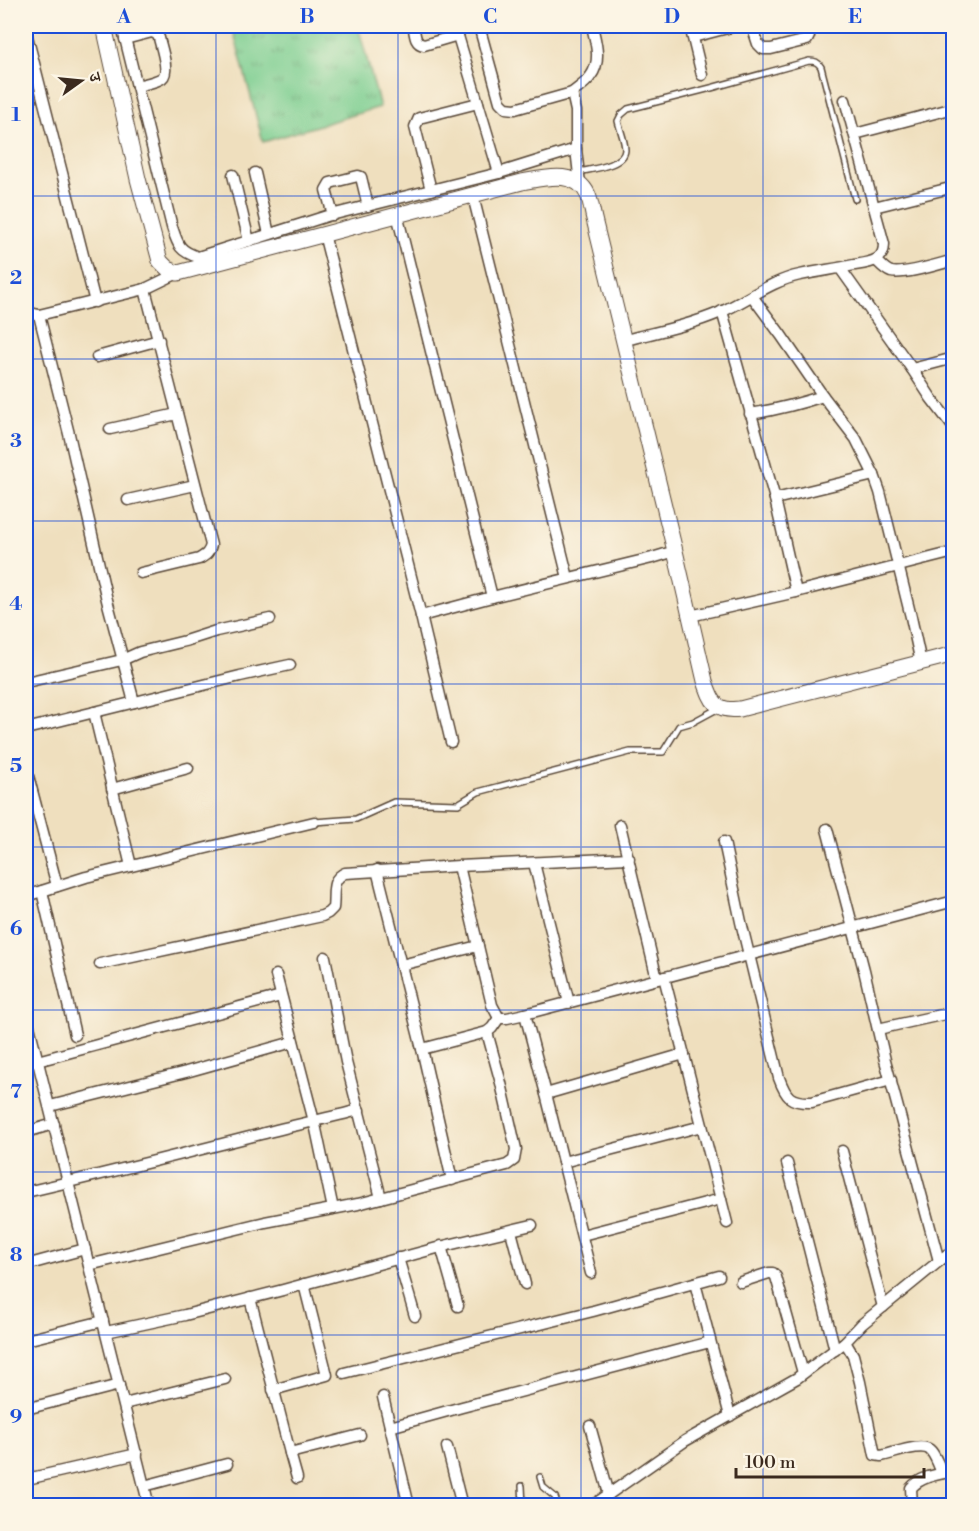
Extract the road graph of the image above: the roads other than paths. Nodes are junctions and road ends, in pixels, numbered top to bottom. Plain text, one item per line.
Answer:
1 (104, 26) edge
2 (122, 26) edge
3 (417, 26) edge
4 (478, 26) edge
5 (595, 26) edge
6 (690, 26) edge
7 (735, 26) edge
8 (752, 26) edge
9 (809, 26) edge
10 (456, 30) edge
11 (26, 32) edge
12 (693, 37) junction
13 (125, 39) junction
14 (702, 75) dead end
15 (137, 86) junction
16 (572, 93) junction
17 (845, 100) dead end
18 (478, 103) junction
19 (954, 108) edge
20 (855, 134) junction
21 (576, 149) junction
22 (255, 172) dead end
23 (499, 173) junction
24 (233, 175) dead end
25 (580, 178) junction
26 (954, 187) edge
27 (431, 190) junction
28 (473, 196) junction
29 (855, 200) dead end
30 (368, 206) junction
31 (874, 207) junction
32 (397, 214) junction
33 (333, 215) junction
34 (269, 234) junction
35 (324, 234) junction
36 (249, 240) junction
37 (876, 260) junction
38 (954, 260) edge
39 (840, 268) junction
40 (178, 273) junction
41 (145, 289) junction
42 (752, 296) junction
43 (95, 302) junction
44 (722, 311) junction
45 (26, 312) edge
46 (39, 315) junction
47 (159, 340) junction
48 (624, 340) junction
49 (97, 357) dead end
50 (954, 358) edge
51 (912, 369) junction
52 (823, 396) junction
53 (177, 414) junction
54 (750, 414) junction
55 (954, 428) edge
56 (110, 429) dead end
57 (874, 475) junction
58 (195, 484) junction
59 (775, 499) junction
60 (128, 500) dead end
61 (675, 550) junction
62 (954, 552) edge
63 (897, 566) junction
64 (141, 573) dead end
65 (568, 578) junction
66 (796, 592) junction
67 (492, 597) junction
68 (421, 616) junction
69 (690, 616) junction
70 (270, 619) dead end
71 (954, 654) edge
72 (122, 660) junction
73 (921, 663) junction
74 (290, 665) dead end
75 (26, 682) edge
76 (134, 702) junction
77 (719, 708) junction
78 (94, 712) junction
79 (26, 729) edge
80 (451, 742) dead end
81 (26, 768) edge
82 (188, 768) dead end
83 (112, 789) junction
84 (314, 822) joint
85 (620, 825) dead end
86 (827, 829) dead end
87 (724, 842) dead end
88 (629, 858) junction
89 (534, 863) junction
90 (131, 866) junction
91 (459, 866) junction
92 (377, 870) junction
93 (57, 886) junction
94 (42, 891) junction
95 (26, 896) edge
96 (954, 901) edge
97 (853, 927) junction
98 (478, 946) junction
99 (750, 954) junction
100 (325, 957) dead end
101 (100, 964) dead end
102 (401, 965) junction
103 (276, 975) dead end
104 (661, 978) junction
105 (281, 996) junction
106 (569, 1003) junction
107 (954, 1012) edge
108 (26, 1014) edge
109 (525, 1014) junction
110 (499, 1018) junction
111 (878, 1029) junction
112 (487, 1032) junction
113 (75, 1035) dead end
114 (293, 1042) junction
115 (422, 1048) junction
116 (684, 1054) junction
117 (38, 1060) junction
118 (26, 1064) edge
119 (891, 1080) junction
120 (546, 1094) junction
121 (50, 1106) junction
122 (359, 1110) junction
123 (314, 1121) junction
124 (54, 1124) junction
125 (702, 1126) junction
126 (26, 1132) edge
127 (842, 1151) dead end
128 (563, 1162) junction
129 (787, 1163) dead end
130 (452, 1180) junction
131 (69, 1183) junction
132 (26, 1192) edge
133 (381, 1198) junction
134 (721, 1199) junction
135 (333, 1209) junction
136 (727, 1223) dead end
137 (532, 1226) dead end
138 (512, 1231) junction
139 (582, 1235) junction
140 (441, 1246) junction
141 (954, 1249) edge
142 (85, 1250) junction
143 (398, 1257) junction
144 (939, 1261) junction
145 (26, 1265) edge
146 (89, 1265) junction
147 (591, 1273) dead end
148 (719, 1276) dead end
149 (741, 1282) dead end
150 (695, 1283) junction
151 (304, 1284) junction
152 (525, 1284) dead end
153 (250, 1298) junction
154 (458, 1306) dead end
155 (883, 1307) junction
156 (415, 1317) dead end
157 (105, 1327) junction
158 (26, 1340) edge
159 (845, 1341) junction
160 (710, 1342) junction
161 (835, 1350) junction
162 (344, 1373) dead end
163 (803, 1373) junction
164 (225, 1379) dead end
165 (119, 1385) junction
166 (273, 1390) junction
167 (383, 1397) dead end
168 (124, 1404) junction
169 (26, 1409) edge
170 (730, 1416) junction
171 (590, 1426) dead end
172 (390, 1427) junction
173 (360, 1435) dead end
174 (447, 1447) dead end
175 (290, 1453) junction
176 (136, 1454) junction
177 (227, 1464) dead end
178 (954, 1471) edge
179 (942, 1473) junction
180 (540, 1477) dead end
181 (297, 1478) dead end
182 (27, 1479) edge
183 (144, 1486) junction
184 (522, 1486) dead end
185 (609, 1494) junction
186 (594, 1505) edge
187 (149, 1506) edge
188 (409, 1506) edge
189 (462, 1506) edge
190 (523, 1506) edge
191 (558, 1506) edge
192 (912, 1506) edge

1 - 40 street
2 - 13 street
3 - 10 street
4 - 16 street
5 - 16 street
6 - 12 street
7 - 12 street
8 - 9 street
10 - 18 street
11 - 43 street
12 - 14 street
13 - 15 street
13 - 15 street
15 - 36 street
16 - 21 street
17 - 20 street
18 - 23 street
18 - 27 street
19 - 20 street
20 - 31 street
21 - 23 street
21 - 25 street
22 - 34 street
23 - 27 street
24 - 36 street
25 - 28 street
25 - 29 lane
25 - 48 street
26 - 31 street
27 - 30 street
28 - 32 street
28 - 65 street
30 - 33 street
30 - 33 street
31 - 37 street
32 - 35 street
32 - 67 street
33 - 34 street
34 - 36 street
35 - 40 street
35 - 68 street
37 - 38 street
37 - 39 street
39 - 42 street
39 - 51 street
40 - 41 street
41 - 43 street
41 - 47 street
42 - 44 street
42 - 52 street
43 - 46 street
44 - 48 street
44 - 54 street
45 - 46 street
46 - 72 street
47 - 49 street
47 - 53 street
48 - 61 street
50 - 51 street
51 - 55 street
52 - 54 street
52 - 57 street
53 - 56 street
53 - 58 street
54 - 59 street
57 - 59 street
57 - 63 street
58 - 60 street
58 - 64 street
59 - 66 street
61 - 65 street
61 - 69 street
62 - 63 street
63 - 66 street
63 - 73 street
65 - 67 street
66 - 69 street
67 - 68 street
68 - 80 street
69 - 77 street
70 - 72 street
71 - 73 street
72 - 75 street
72 - 76 street
73 - 77 street
74 - 76 street
76 - 78 street
77 - 84 lane
78 - 79 street
78 - 83 street
81 - 93 street
82 - 83 street
83 - 90 street
84 - 90 street
85 - 88 street
86 - 97 street
87 - 99 street
88 - 89 street
88 - 104 street
89 - 91 street
89 - 106 street
90 - 93 street
91 - 92 street
91 - 98 street
92 - 101 street
92 - 102 street
93 - 94 street
94 - 95 street
94 - 113 street
96 - 97 street
97 - 99 street
97 - 111 street
98 - 102 street
98 - 110 street
99 - 104 street
99 - 119 street
100 - 122 street
102 - 115 street
103 - 105 street
104 - 106 street
104 - 116 street
105 - 114 street
105 - 117 street
106 - 109 street
107 - 111 street
108 - 117 street
109 - 110 street
109 - 120 street
110 - 112 street
111 - 119 street
112 - 115 street
112 - 130 street
114 - 121 street
114 - 123 street
115 - 130 street
116 - 120 street
116 - 125 street
117 - 118 street
117 - 121 street
119 - 144 street
120 - 128 street
121 - 124 street
122 - 123 street
122 - 133 street
123 - 131 street
123 - 135 street
124 - 126 street
124 - 131 street
125 - 128 street
125 - 134 street
127 - 155 street
128 - 139 street
129 - 161 street
130 - 133 street
131 - 132 street
131 - 142 street
133 - 135 street
134 - 136 street
134 - 139 street
135 - 146 street
137 - 138 street
138 - 140 street
138 - 152 street
139 - 147 street
140 - 143 street
140 - 154 street
141 - 144 street
142 - 145 street
142 - 146 street
143 - 151 street
143 - 156 street
144 - 155 street
146 - 157 street
148 - 150 street
149 - 163 street
150 - 160 street
150 - 162 street
151 - 153 street
151 - 166 street
153 - 157 street
153 - 166 street
155 - 159 street
157 - 158 street
157 - 165 street
159 - 161 street
159 - 179 street
160 - 170 street
160 - 172 street
161 - 163 street
163 - 170 street
164 - 168 street
165 - 168 street
165 - 169 street
166 - 175 street
167 - 172 street
168 - 176 street
170 - 185 street
171 - 185 street
172 - 188 street
173 - 175 street
174 - 189 street
175 - 181 street
176 - 182 street
176 - 183 street
177 - 183 street
178 - 179 street
179 - 192 street
180 - 191 lane
183 - 187 street
184 - 190 lane
185 - 186 street

